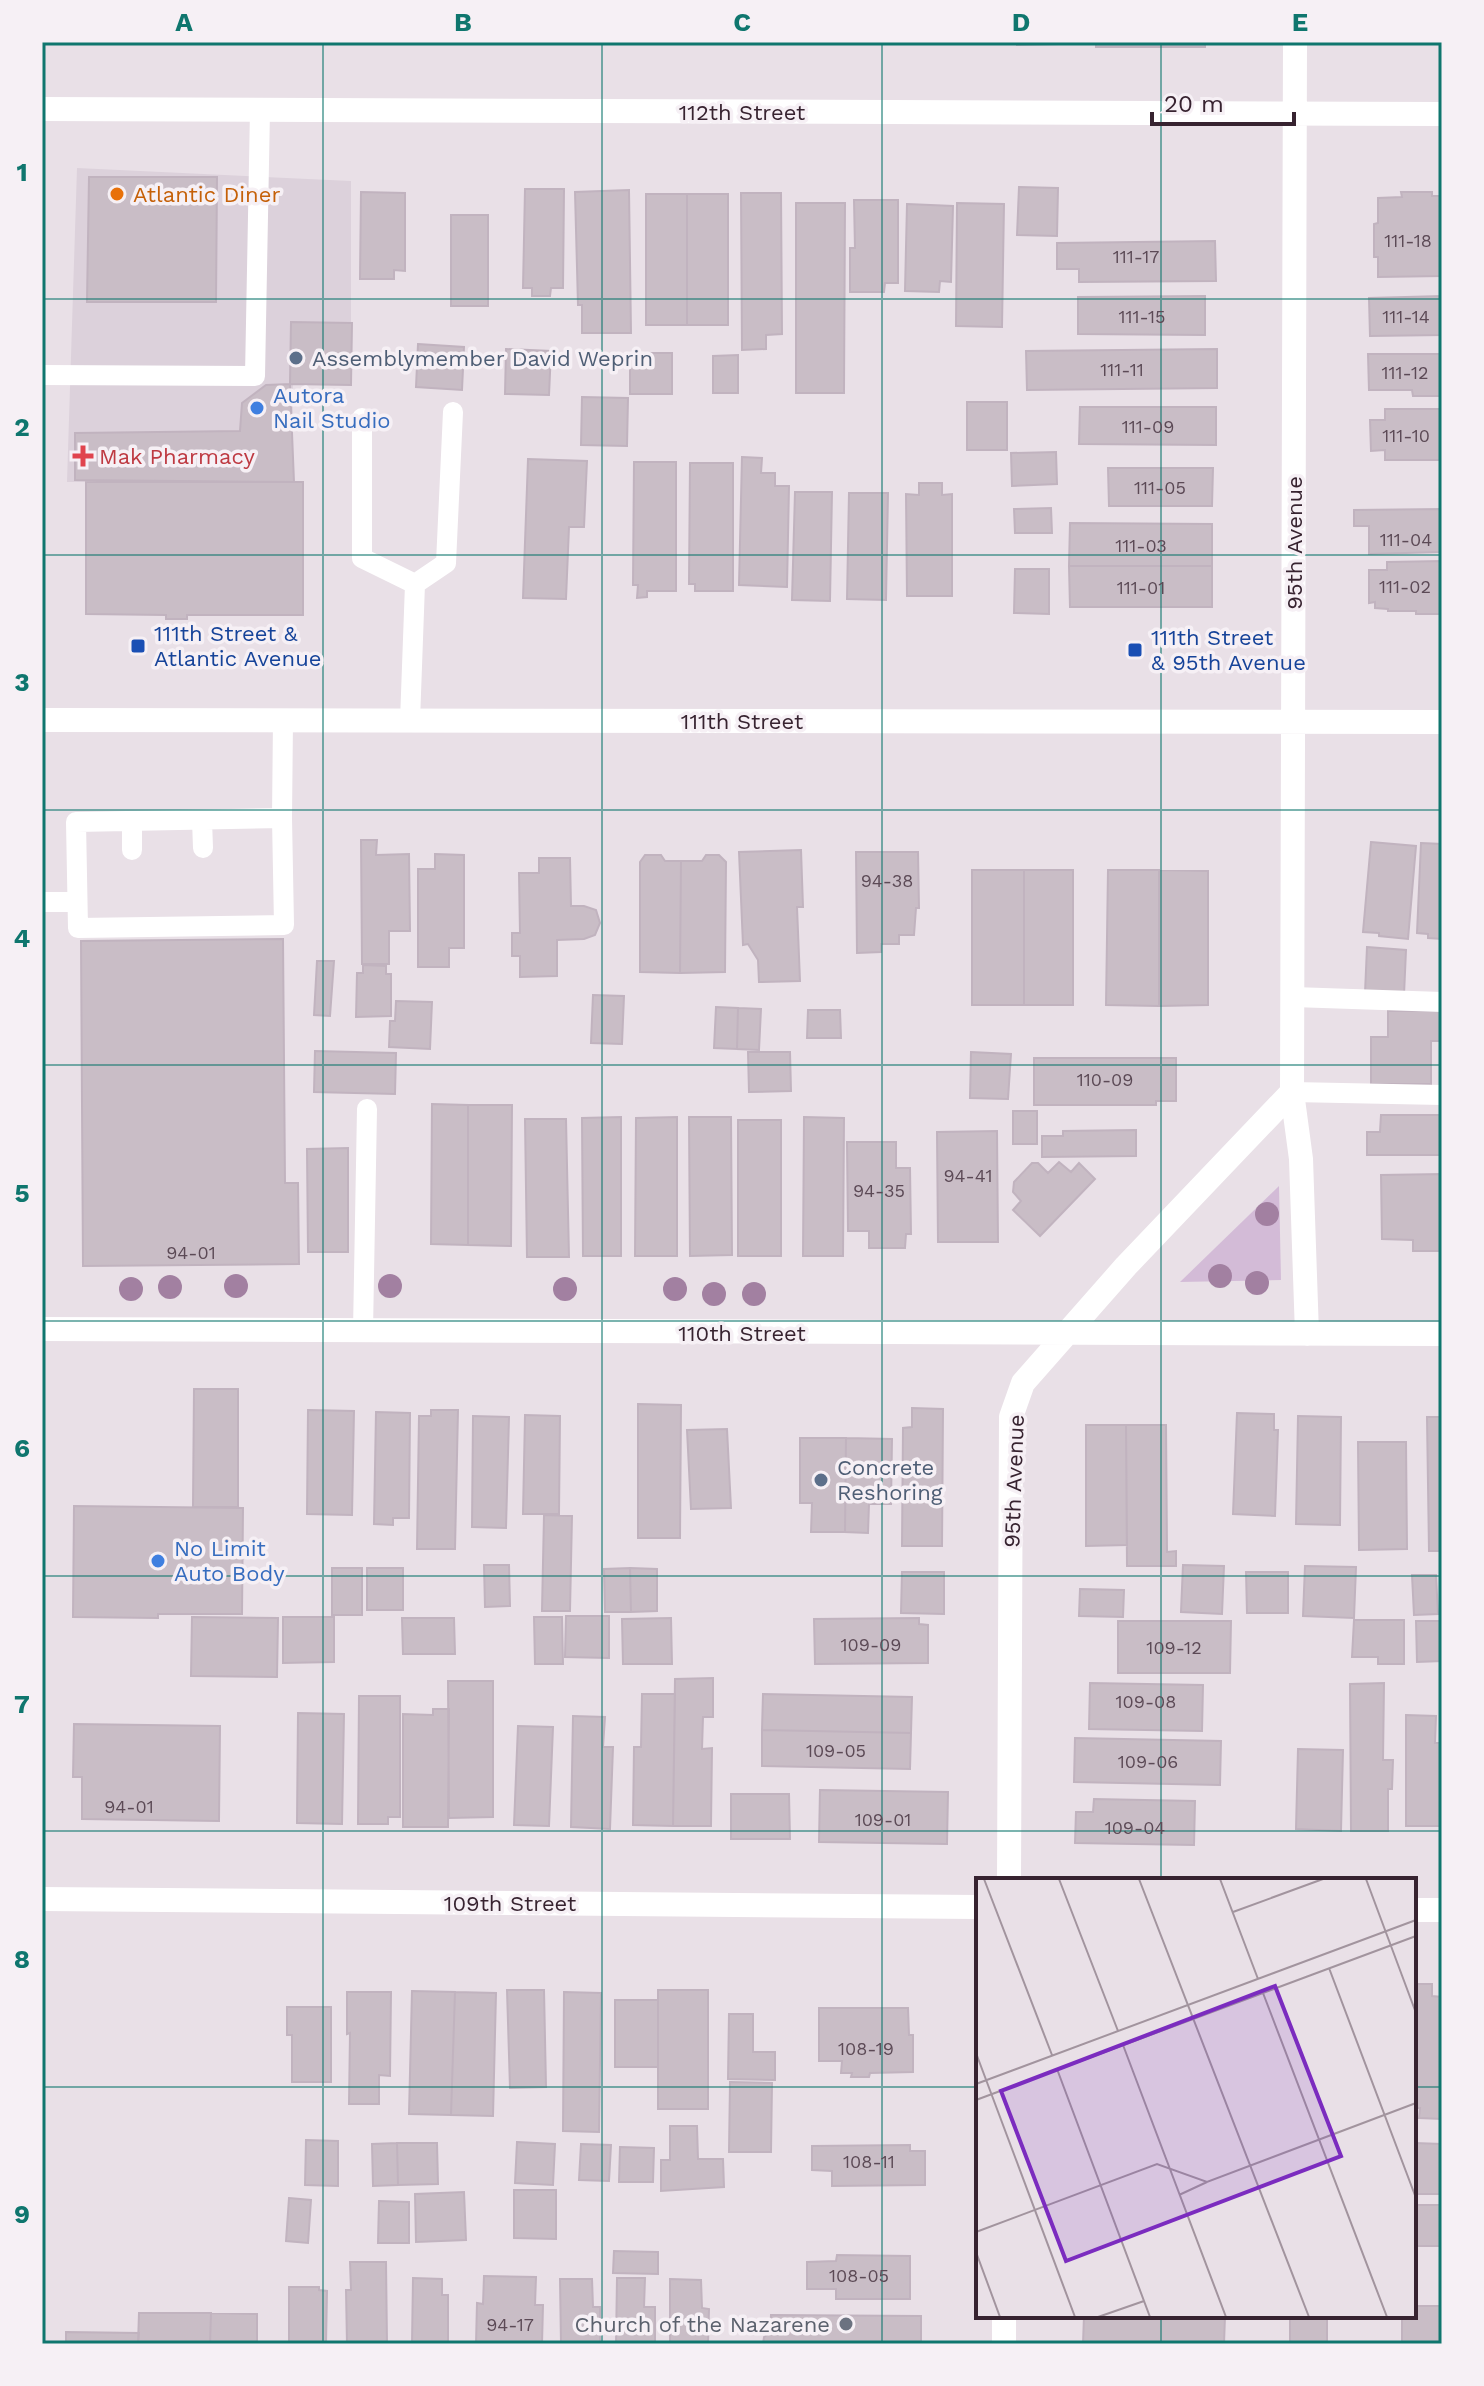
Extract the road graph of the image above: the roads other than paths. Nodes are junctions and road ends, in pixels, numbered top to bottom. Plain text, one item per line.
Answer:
1 (1295, 42) edge
2 (42, 109) edge
3 (260, 110) junction
4 (1296, 114) junction
5 (1442, 114) edge
6 (42, 375) edge
7 (453, 412) dead end
8 (362, 418) dead end
9 (415, 584) junction
10 (42, 720) edge
11 (283, 720) junction
12 (410, 721) junction
13 (1294, 722) junction
14 (1442, 722) edge
15 (282, 818) junction
16 (202, 820) junction
17 (132, 821) junction
18 (203, 848) dead end
19 (132, 850) dead end
20 (42, 902) edge
21 (77, 902) junction
22 (1293, 997) junction
23 (1442, 1002) edge
24 (1292, 1092) junction
25 (1442, 1095) edge
26 (367, 1109) dead end
27 (42, 1329) edge
28 (363, 1331) junction
29 (1065, 1334) junction
30 (1307, 1334) junction
31 (1442, 1334) edge
32 (1009, 1878) edge
33 (42, 1899) edge
34 (976, 1907) edge
35 (1416, 1910) edge
36 (1442, 1910) edge
37 (1004, 2318) edge
38 (1004, 2344) edge

1 - 4 street, 95th Avenue
2 - 3 street, 112th Street
3 - 4 street, 112th Street
3 - 6 lane
4 - 5 street, 112th Street
4 - 13 street, 95th Avenue
7 - 9 lane
8 - 9 lane
9 - 12 lane
10 - 11 street, 111th Street
11 - 12 street, 111th Street
11 - 15 lane
12 - 13 street, 111th Street
13 - 14 street, 111th Street
13 - 22 street, 95th Avenue
15 - 16 lane
15 - 21 lane
16 - 17 lane
16 - 18 lane
17 - 19 lane
17 - 21 lane
20 - 21 lane
22 - 23 lane
22 - 24 street, 95th Avenue
24 - 25 lane
24 - 29 street, 95th Avenue
24 - 30 street, 95th Avenue
26 - 28 lane
27 - 28 street, 110th Street
28 - 29 street, 110th Street
29 - 30 street, 110th Street
29 - 32 street, 95th Avenue
30 - 31 street, 110th Street
33 - 34 street, 109th Street
35 - 36 street
37 - 38 street

